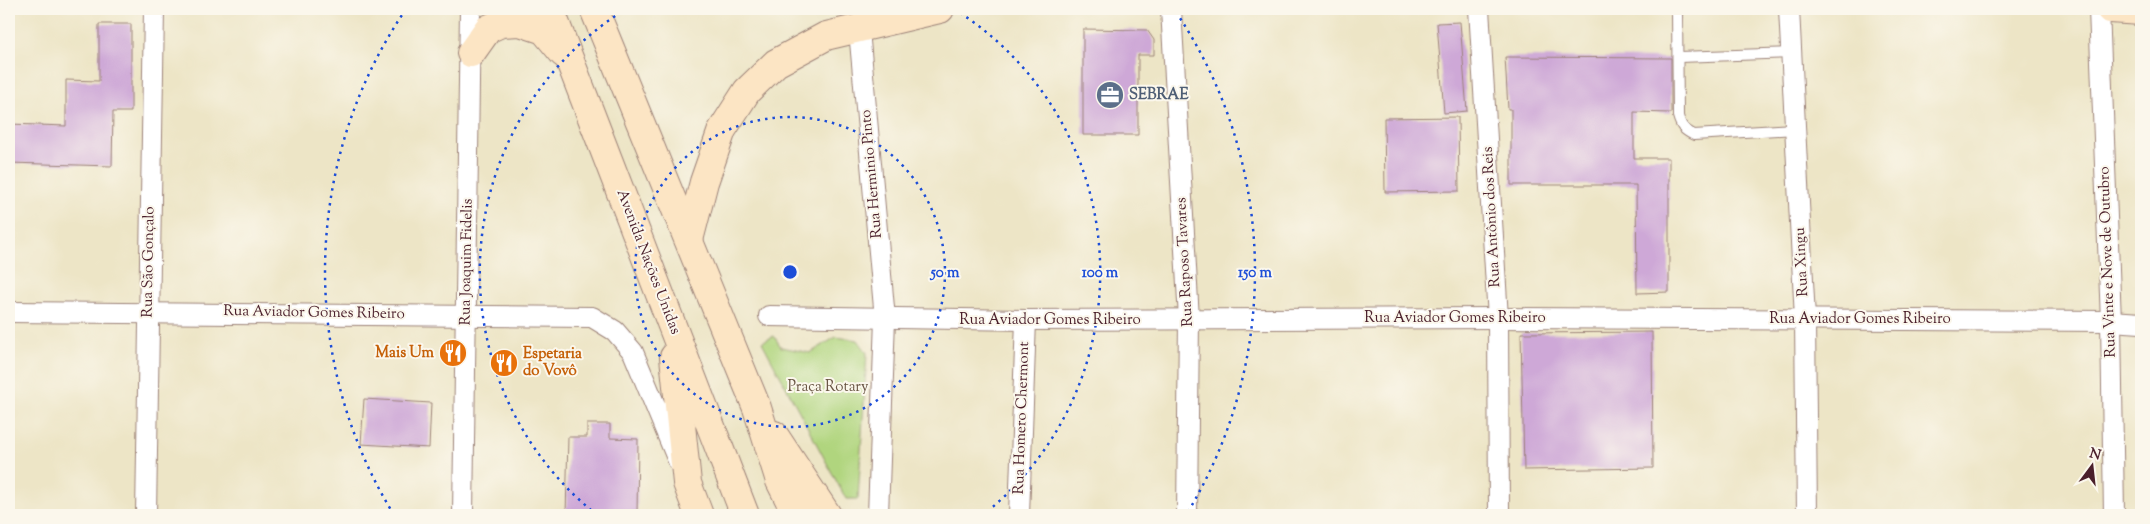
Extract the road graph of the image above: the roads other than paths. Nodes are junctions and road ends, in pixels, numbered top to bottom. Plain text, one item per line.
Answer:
1 (154, 9) edge
2 (470, 9) edge
3 (550, 9) edge
4 (594, 9) edge
5 (940, 9) edge
6 (1171, 9) edge
7 (1479, 9) edge
8 (1677, 9) edge
9 (1789, 9) edge
10 (2099, 9) edge
11 (2110, 9) edge
12 (2141, 11) edge
13 (859, 30) junction
14 (471, 53) junction
15 (1791, 53) junction
16 (1679, 57) junction
17 (568, 59) junction
18 (1795, 129) junction
19 (689, 240) junction
20 (9, 312) edge
21 (148, 312) junction
22 (466, 315) junction
23 (769, 316) dead end
24 (885, 318) junction
25 (1498, 318) junction
26 (1805, 318) junction
27 (671, 320) junction
28 (1026, 320) junction
29 (1189, 320) junction
30 (2111, 320) junction
31 (2141, 323) edge
32 (757, 408) junction
33 (687, 483) junction
34 (146, 515) edge
35 (463, 515) edge
36 (699, 515) edge
37 (745, 515) edge
38 (796, 515) edge
39 (827, 515) edge
40 (878, 515) edge
41 (1019, 515) edge
42 (1187, 515) edge
43 (1498, 515) edge
44 (1807, 515) edge
45 (2114, 515) edge

1 - 21 street, Rua São Gonçalo
2 - 14 street, Rua Joaquim Fidelis
3 - 17 main road, Avenida Nações Unidas
4 - 19 main road
5 - 13 main road
6 - 29 street, Rua Raposo Tavares
7 - 25 street, Rua Antônio dos Reis
8 - 16 lane
9 - 15 street, Rua Xingu
10 - 30 street, Rua Vinte e Nove de Outubro
11 - 12 main road
13 - 19 main road
13 - 24 street, Rua Herminio Pinto
14 - 17 main road
14 - 22 street, Rua Joaquim Fidelis
15 - 16 lane
15 - 18 street, Rua Xingu
16 - 18 lane
17 - 27 main road, Avenida Nações Unidas
18 - 26 street, Rua Xingu
19 - 32 main road
20 - 21 street, Rua Aviador Gomes Ribeiro
21 - 22 street, Rua Aviador Gomes Ribeiro
21 - 34 street, Rua São Gonçalo
22 - 33 street, Rua Aviador Gomes Ribeiro
22 - 35 street, Rua Joaquim Fidelis
23 - 24 street, Rua Aviador Gomes Ribeiro
24 - 28 street, Rua Aviador Gomes Ribeiro
24 - 40 street
25 - 26 street, Rua Aviador Gomes Ribeiro
25 - 29 street, Rua Aviador Gomes Ribeiro
25 - 43 street, Rua Antônio dos Reis
26 - 30 street, Rua Aviador Gomes Ribeiro
26 - 44 street, Rua Xingu
27 - 33 main road
27 - 37 main road, Avenida Nações Unidas
28 - 29 street, Rua Aviador Gomes Ribeiro
28 - 41 street, Rua Homero Chermont
29 - 42 street, Rua Raposo Tavares
30 - 31 street, Rua Aviador Gomes Ribeiro
30 - 45 street, Rua Vinte e Nove de Outubro
32 - 38 main road
32 - 39 main road
33 - 36 main road

